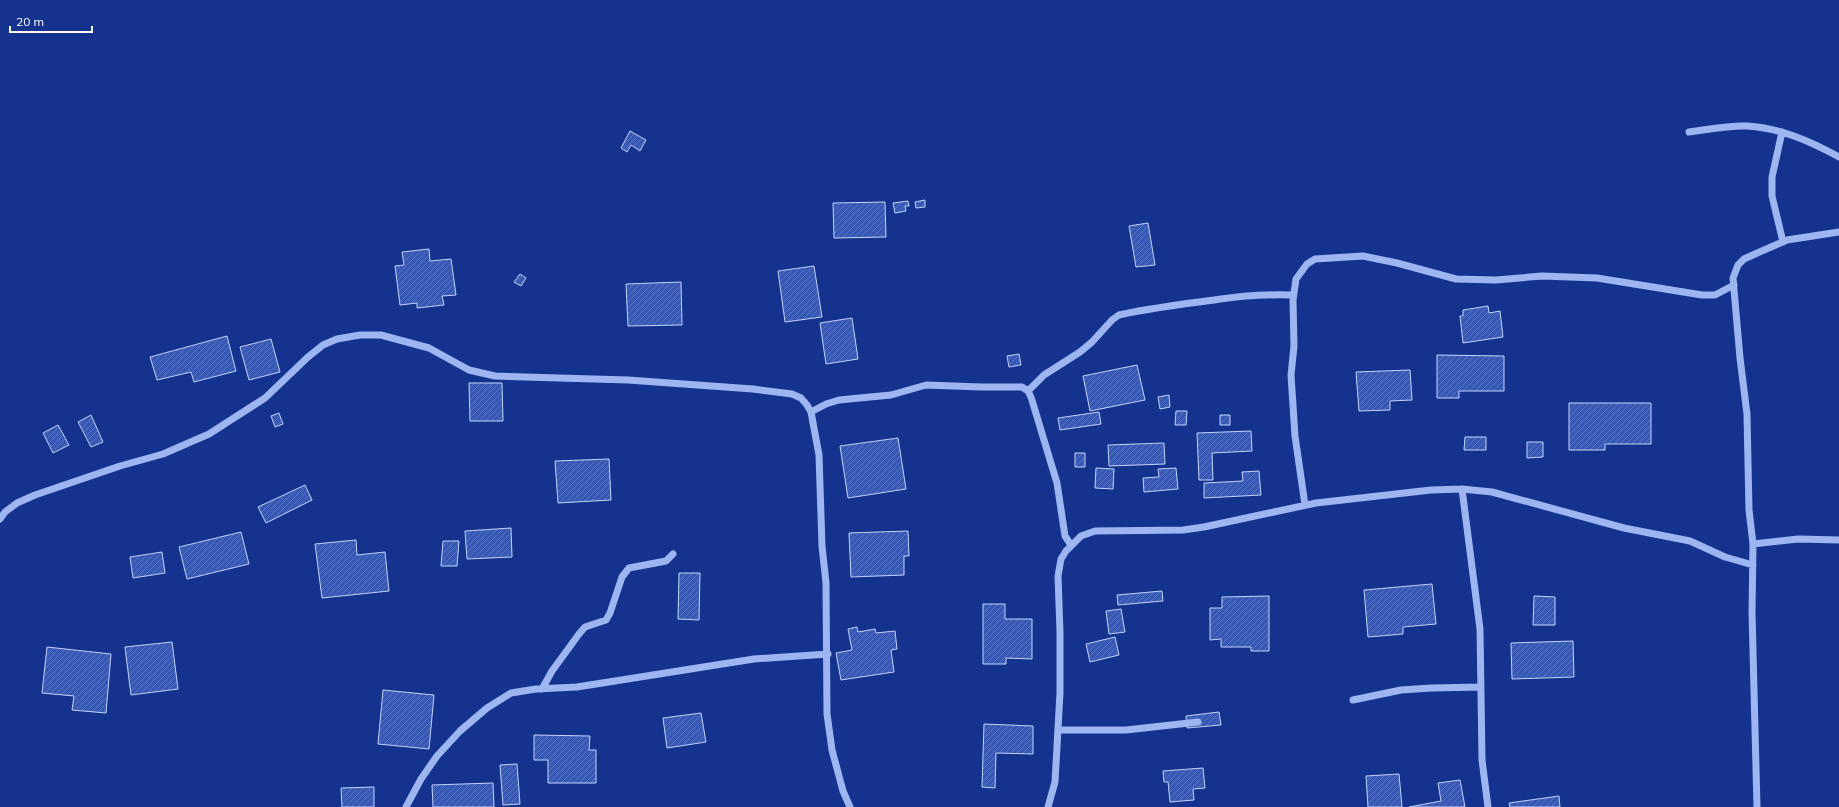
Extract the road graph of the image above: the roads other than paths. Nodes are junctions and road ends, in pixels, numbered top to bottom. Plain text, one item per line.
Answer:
1 (1689, 132) dead end
2 (1782, 132) junction
3 (1839, 157) edge
4 (1839, 232) edge
5 (1783, 242) junction
6 (1734, 284) junction
7 (1293, 295) junction
8 (1028, 391) junction
9 (811, 412) junction
10 (1462, 489) junction
11 (1305, 504) junction
12 (0, 519) edge
13 (1839, 540) edge
14 (1753, 544) junction
15 (1071, 545) junction
16 (673, 554) dead end
17 (1753, 565) junction
18 (828, 654) junction
19 (1481, 687) junction
20 (542, 689) junction
21 (1353, 700) dead end
22 (1198, 722) dead end
23 (1058, 730) junction
24 (406, 807) edge
25 (850, 807) edge
26 (1048, 807) edge
27 (1488, 807) edge
28 (1757, 807) edge

1 - 2 street
2 - 3 street
2 - 5 street
4 - 5 street
5 - 6 street
6 - 7 street
6 - 14 street
7 - 8 street
7 - 11 street
8 - 9 street
8 - 15 street
9 - 12 street
9 - 18 street
10 - 11 street
10 - 17 street
10 - 19 street
11 - 15 street
13 - 14 street
14 - 17 street
15 - 23 street
16 - 20 street
17 - 28 street
18 - 20 street
18 - 25 street
19 - 21 street
19 - 27 street
20 - 24 street
22 - 23 street
23 - 26 street

